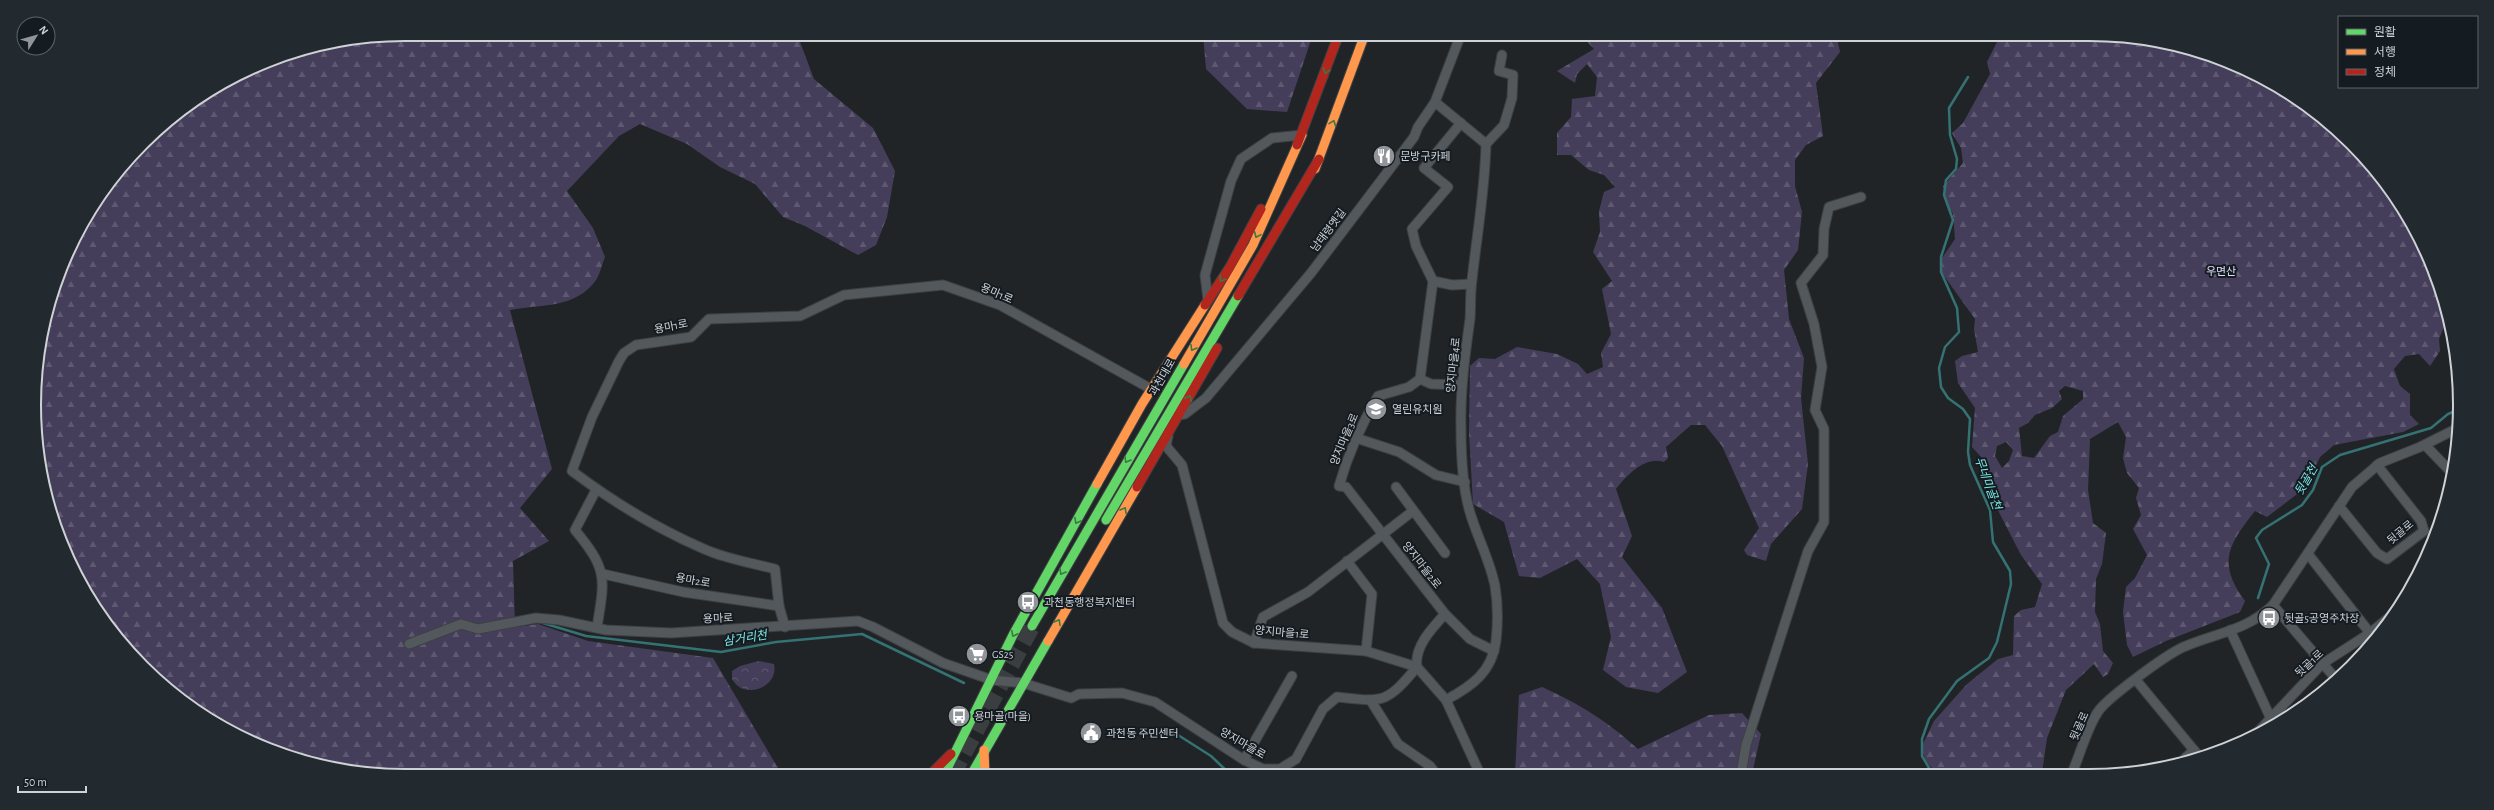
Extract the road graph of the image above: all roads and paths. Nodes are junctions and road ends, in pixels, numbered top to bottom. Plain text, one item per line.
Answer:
1 (1336, 41) edge
2 (1362, 41) edge
3 (1458, 41) edge
4 (1502, 55) dead end
5 (1435, 102) junction
6 (1461, 123) junction
7 (1302, 135) junction
8 (1486, 144) junction
9 (1319, 160) junction
10 (1861, 197) dead end
11 (1433, 281) junction
12 (1471, 284) junction
13 (1208, 300) junction
14 (1420, 379) junction
15 (1462, 385) junction
16 (1151, 389) junction
17 (1179, 415) junction
18 (2452, 431) edge
19 (1168, 435) junction
20 (1356, 438) junction
21 (2425, 445) junction
22 (2377, 466) junction
23 (2447, 468) edge
24 (1465, 482) junction
25 (1339, 486) joint
26 (1396, 488) dead end
27 (596, 490) junction
28 (2339, 506) junction
29 (1413, 511) junction
30 (1100, 529) dead end
31 (1382, 534) junction
32 (1445, 553) dead end
33 (2308, 554) junction
34 (1347, 561) junction
35 (1076, 570) dead end
36 (603, 574) junction
37 (2273, 605) junction
38 (779, 606) junction
39 (1445, 614) junction
40 (2379, 626) edge
41 (597, 627) junction
42 (785, 627) junction
43 (2230, 630) junction
44 (2370, 633) junction
45 (1254, 643) junction
46 (409, 644) dead end
47 (1366, 651) junction
48 (1494, 651) junction
49 (2322, 664) junction
50 (1417, 668) junction
51 (2333, 675) edge
52 (1292, 676) dead end
53 (992, 680) junction
54 (2136, 680) junction
55 (1023, 683) junction
56 (1446, 700) junction
57 (1371, 701) junction
58 (2271, 719) joint
59 (959, 747) junction
60 (984, 750) junction
61 (2196, 752) edge
62 (1244, 760) junction
63 (936, 769) edge
64 (947, 769) edge
65 (974, 769) edge
66 (985, 769) edge
67 (1432, 769) edge
68 (1478, 769) edge
69 (1742, 769) edge
70 (2074, 769) edge

1 -> 7 main road
9 -> 2 main road
3 - 5 street, 남태령옛길
4 - 8 street
5 - 6 street
5 - 17 street, 남태령옛길
6 - 8 street
6 - 11 street
7 -> 13 main road
7 - 13 street
7 -> 35 main road, 과천대로
8 - 12 street, 양지마을4로
17 -> 9 main road
9 - 30 main road
10 - 69 street
11 - 12 street
11 - 14 street
12 - 15 street, 양지마을4로
13 - 16 main road
14 - 15 street
14 - 20 street, 양지마을3로
15 - 24 street, 양지마을4로
16 - 27 street, 용마1로
16 -> 53 main road
17 - 19 main road
18 - 21 street, 뒷골로
19 - 45 street, 양지마을1로
55 -> 19 main road
20 - 24 street
20 - 25 street, 양지마을3로
21 - 22 street, 뒷골로
21 - 23 street
22 - 28 street, 뒷골로
22 - 28 street, 뒷골로
24 - 48 street, 양지마을4로
25 - 31 street, 양지마을2로
26 - 29 street
27 - 36 street
27 - 38 street, 용마1로
28 - 33 street, 뒷골로
29 - 31 street
29 - 32 street
31 - 34 street
31 - 39 street, 양지마을2로
33 - 37 street, 뒷골로
33 - 44 street
34 - 45 street
34 - 47 street
36 - 38 street, 용마2로
36 - 41 street
37 - 43 street, 뒷골로
37 - 49 street
38 - 42 street, 용마1로
39 - 48 street, 양지마을2로
39 - 50 street
40 - 44 street, 뒷골1로
41 - 42 street, 용마로
41 - 46 street, 용마로
42 - 53 street, 용마로
43 - 54 street, 뒷골로
43 - 58 street
44 - 49 street, 뒷골1로
45 - 47 street, 양지마을1로
47 - 50 street, 양지마을1로
48 - 56 street, 양지마을4로
49 - 51 street
49 - 58 street, 뒷골1로
50 - 56 street, 양지마을1로
50 - 57 street, 양지마을로
52 - 62 street
53 - 55 street, 용마로
53 - 59 main road
54 - 61 street
54 - 70 street, 뒷골로
55 - 60 main road
55 - 62 street, 양지마을로
56 - 68 street, 양지마을1로
57 - 62 street, 양지마을로
57 - 67 street
59 - 63 main road
59 - 64 main road
60 - 65 main road
60 - 66 main road

